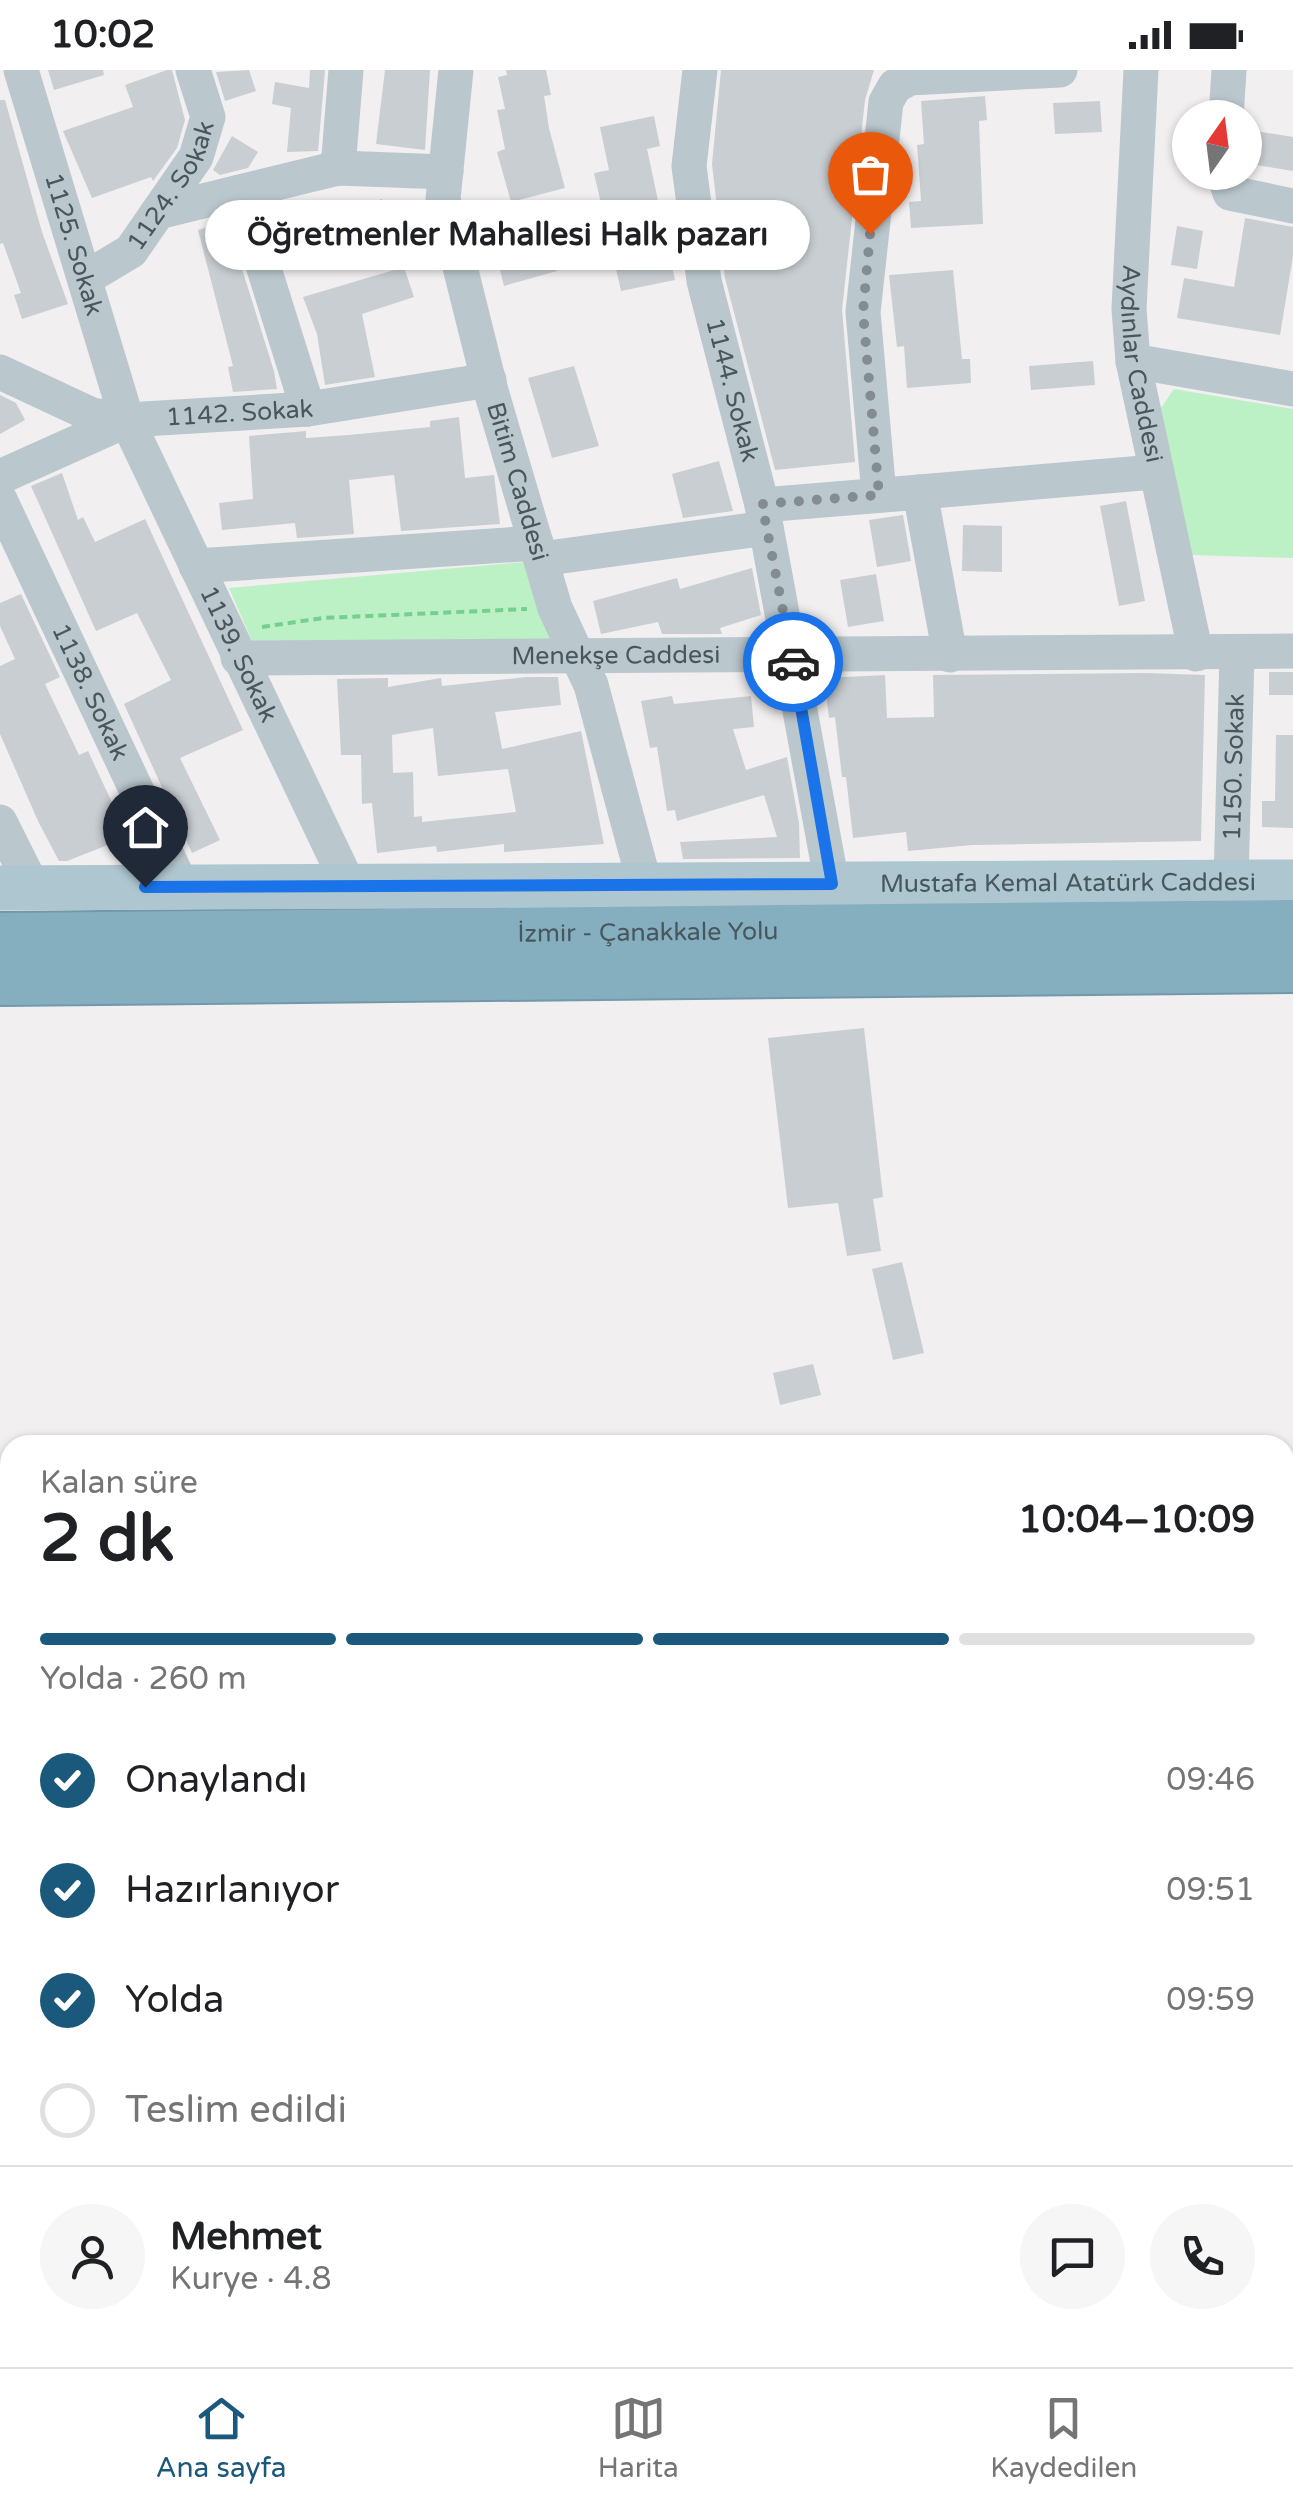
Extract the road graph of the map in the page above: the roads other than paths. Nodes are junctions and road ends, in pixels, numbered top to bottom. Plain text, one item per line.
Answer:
1 (20, 70) edge
2 (194, 70) edge
3 (346, 70) edge
4 (456, 70) edge
5 (700, 70) edge
6 (1060, 70) edge
7 (1141, 70) edge
8 (1228, 70) edge
9 (1227, 100) edge
10 (338, 168) junction
11 (446, 172) junction
12 (1229, 190) edge
13 (240, 192) junction
14 (1293, 206) edge
15 (158, 212) junction
16 (86, 278) junction
17 (1133, 361) junction
18 (0, 372) edge
19 (489, 380) junction
20 (1293, 389) edge
21 (308, 409) junction
22 (127, 420) junction
23 (1154, 472) junction
24 (0, 477) edge
25 (920, 492) junction
26 (879, 495) junction
27 (0, 500) edge
28 (764, 516) junction
29 (538, 551) junction
30 (196, 566) junction
31 (233, 647) junction
32 (1293, 652) edge
33 (1196, 654) junction
34 (1237, 654) junction
35 (950, 655) junction
36 (574, 656) junction
37 (792, 656) junction
38 (0, 822) edge
39 (1231, 882) junction
40 (1293, 882) edge
41 (832, 884) junction
42 (645, 885) junction
43 (349, 886) junction
44 (182, 887) junction
45 (16, 888) edge
46 (1293, 926) edge
47 (0, 939) edge
48 (1293, 966) edge
49 (0, 978) edge

1 - 16 street, 1125. Sokak
2 - 15 street, 1124. Sokak
3 - 10 street
4 - 11 street, Bitim Caddesi
5 - 28 street, 1144. Sokak
6 - 26 street
7 - 17 street, Aydınlar Caddesi
8 - 9 street
10 - 11 street
10 - 13 street
11 - 19 street, Bitim Caddesi
12 - 14 street
13 - 15 street
13 - 21 street
15 - 16 street, 1124. Sokak
16 - 22 street, 1125. Sokak
17 - 20 street
17 - 23 street, Aydınlar Caddesi
18 - 22 street
19 - 21 street, 1142. Sokak
19 - 29 street, Bitim Caddesi
21 - 22 street, 1142. Sokak
22 - 24 street, 1142. Sokak
22 - 30 street, 1139. Sokak
23 - 25 street
23 - 33 street, Aydınlar Caddesi
25 - 26 street
25 - 35 street
26 - 28 street
27 - 44 street, 1138. Sokak
28 - 29 street
28 - 37 street, 1144. Sokak
29 - 30 street
29 - 36 street, Bitim Caddesi
30 - 31 street, 1139. Sokak
31 - 36 street, Menekşe Caddesi
31 - 43 street, 1139. Sokak
32 - 34 street, Menekşe Caddesi
33 - 34 street, Menekşe Caddesi
33 - 35 street, Menekşe Caddesi
34 - 39 street, 1150. Sokak
35 - 37 street, Menekşe Caddesi
36 - 37 street, Menekşe Caddesi
36 - 42 street, Bitim Caddesi
37 - 41 street, 1144. Sokak
38 - 45 street
39 - 40 main road, Mustafa Kemal Atatürk Caddesi
39 - 41 main road, Mustafa Kemal Atatürk Caddesi
41 - 42 main road, Mustafa Kemal Atatürk Caddesi
42 - 43 main road, Mustafa Kemal Atatürk Caddesi
43 - 44 main road, Mustafa Kemal Atatürk Caddesi
44 - 45 main road, Mustafa Kemal Atatürk Caddesi
46 - 47 highway, İzmir - Çanakkale Yolu
48 - 49 highway, İzmir - Çanakkale Yolu

